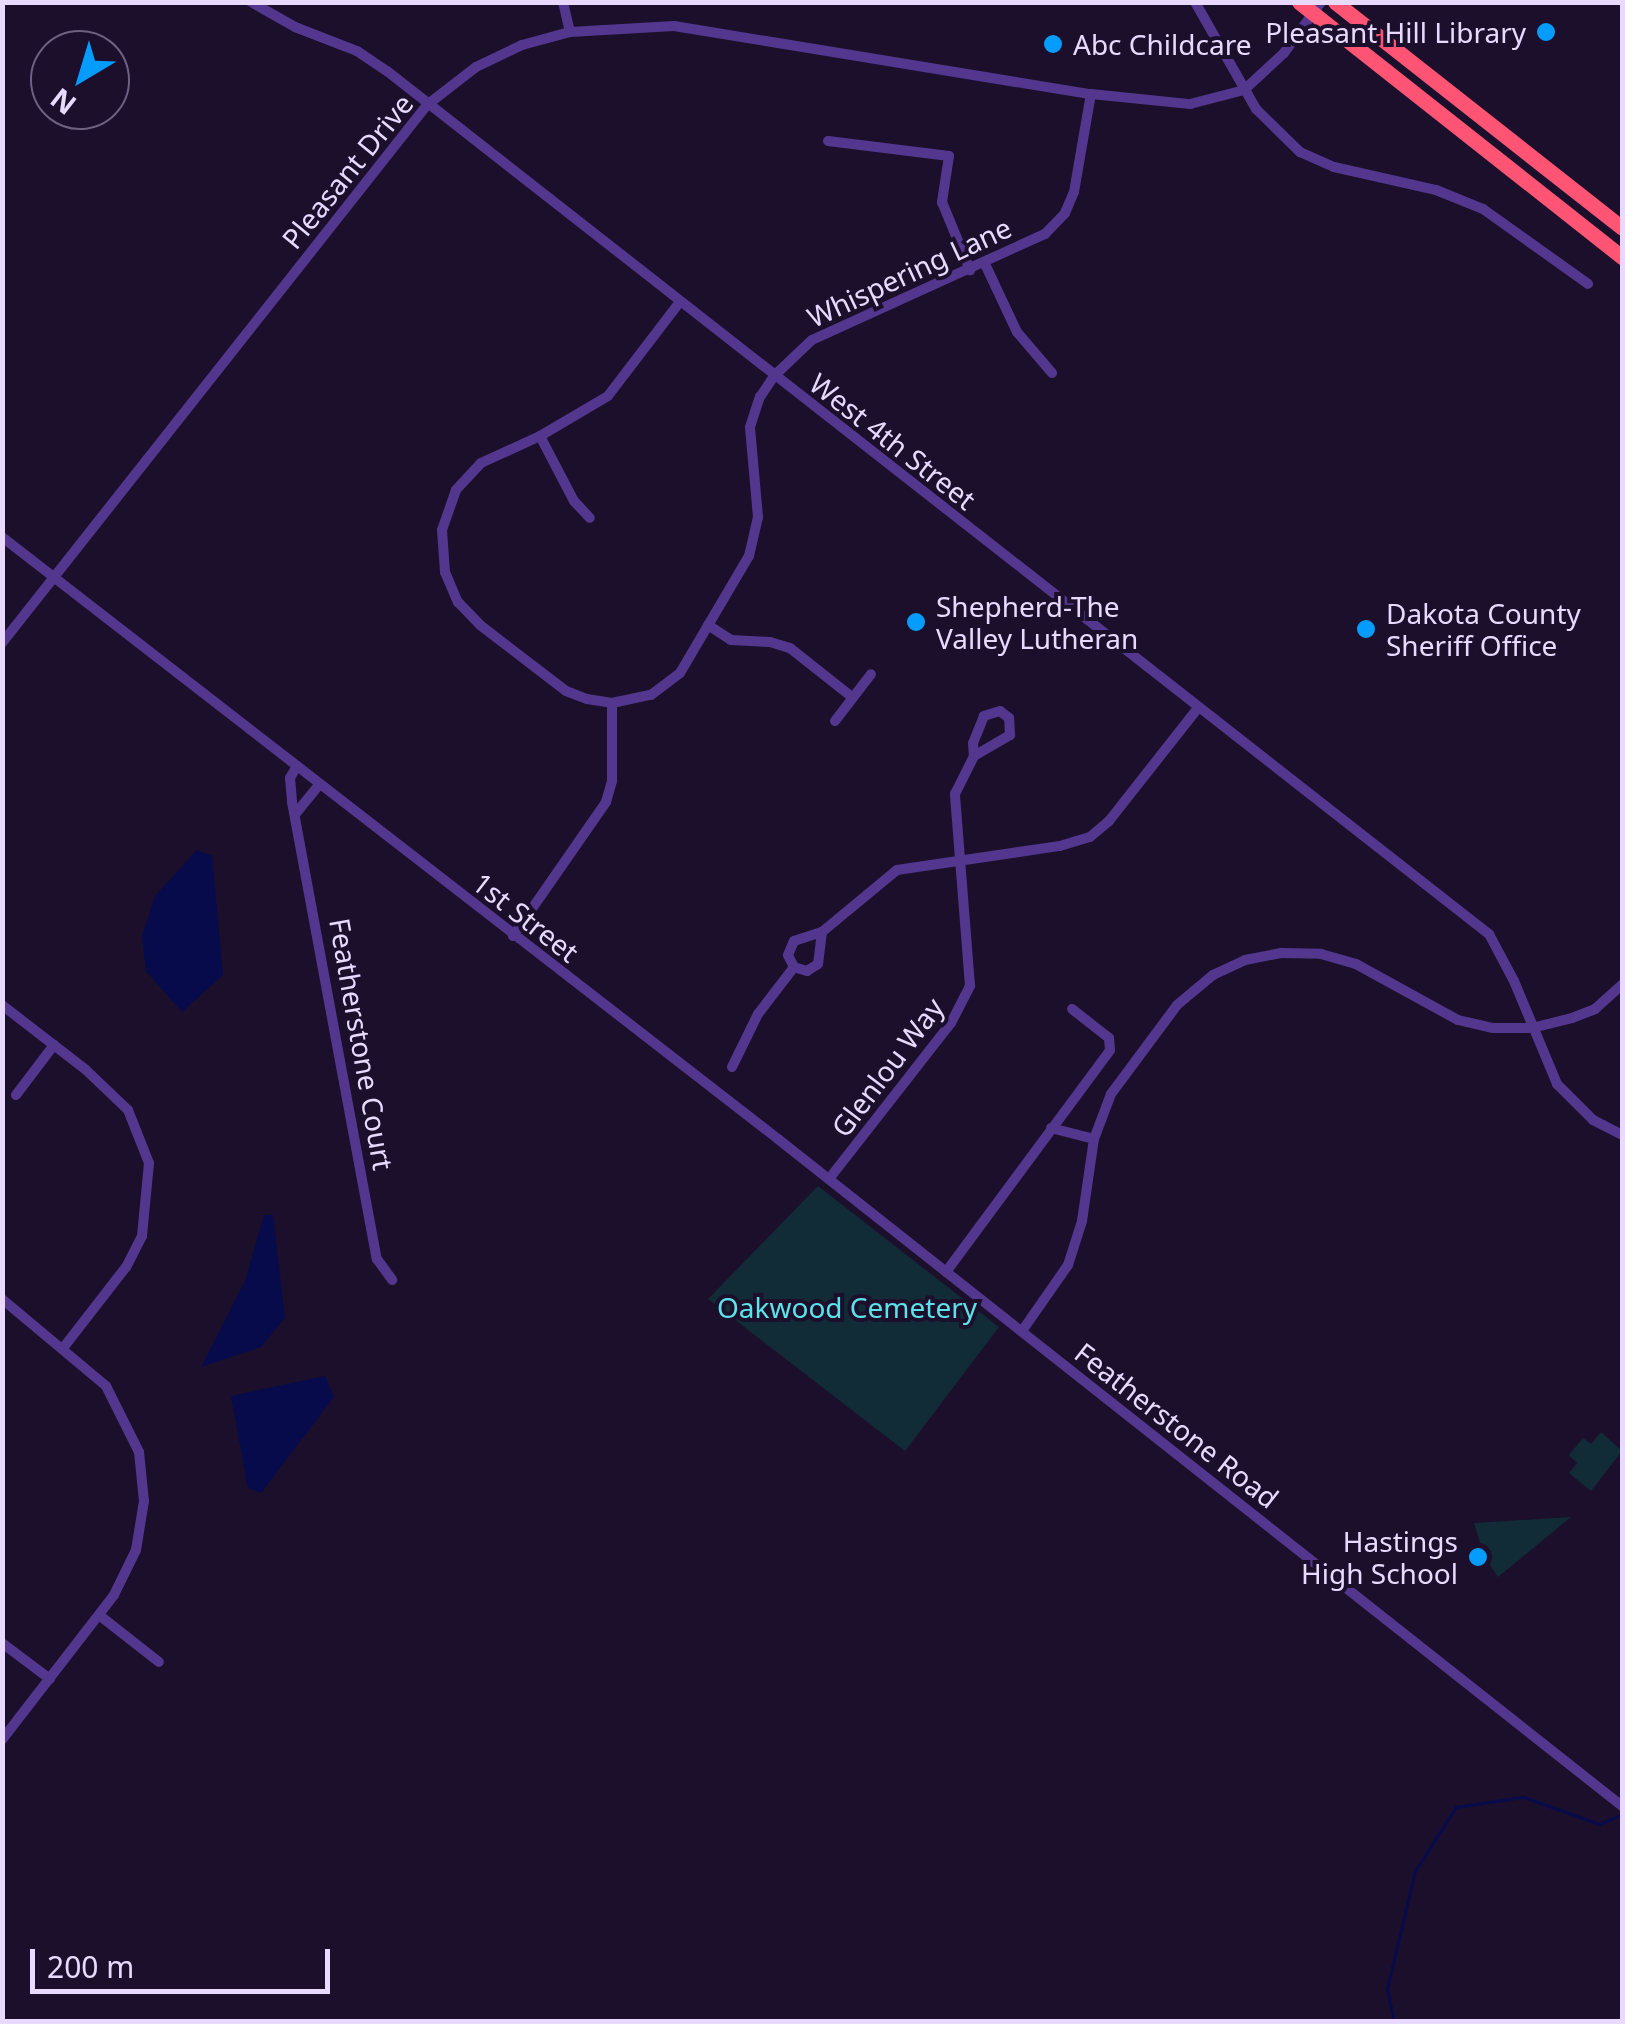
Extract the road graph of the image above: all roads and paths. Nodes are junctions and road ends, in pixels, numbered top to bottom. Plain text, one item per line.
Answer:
1 (251, 2) edge
2 (563, 2) edge
3 (1195, 2) edge
4 (1299, 2) edge
5 (1335, 2) edge
6 (1318, 8) edge
7 (570, 32) junction
8 (1244, 90) junction
9 (1091, 94) junction
10 (427, 104) junction
11 (828, 141) dead end
12 (1622, 228) edge
13 (1622, 257) edge
14 (985, 264) junction
15 (970, 270) junction
16 (1588, 284) dead end
17 (680, 303) junction
18 (1052, 373) dead end
19 (774, 376) junction
20 (540, 436) junction
21 (590, 518) dead end
22 (2, 538) edge
23 (54, 577) junction
24 (708, 625) junction
25 (2, 643) edge
26 (871, 674) dead end
27 (852, 698) junction
28 (612, 703) junction
29 (1198, 708) junction
30 (834, 721) dead end
31 (974, 756) junction
32 (297, 766) junction
33 (320, 784) junction
34 (297, 812) junction
35 (962, 858) junction
36 (822, 932) junction
37 (514, 936) junction
38 (794, 968) junction
39 (1622, 985) edge
40 (2, 1005) edge
41 (1072, 1008) dead end
42 (1532, 1028) junction
43 (54, 1045) junction
44 (732, 1067) dead end
45 (16, 1094) dead end
46 (1052, 1128) junction
47 (1622, 1135) edge
48 (1094, 1138) junction
49 (829, 1179) junction
50 (946, 1272) junction
51 (392, 1280) dead end
52 (2, 1299) edge
53 (1022, 1331) junction
54 (64, 1347) junction
55 (99, 1615) junction
56 (2, 1643) edge
57 (160, 1662) dead end
58 (50, 1679) junction
59 (2, 1740) edge
60 (1622, 1806) edge

1 - 10 street, West 4th Street
2 - 7 street
3 - 8 street
4 - 6 highway
5 - 12 highway
6 - 8 street, Pleasant Drive
6 - 13 highway
7 - 9 street, Pleasant Drive
7 - 10 street, Pleasant Drive
8 - 9 street, Pleasant Drive
8 - 16 street
9 - 14 street, Whispering Lane
10 - 17 street, West 4th Street
10 - 23 street, Pleasant Drive
11 - 15 street
14 - 15 street, Whispering Lane
14 - 18 street
15 - 19 street, Whispering Lane
17 - 19 street, West 4th Street
17 - 20 street
19 - 24 street, Whispering Lane
19 - 29 street, West 4th Street
20 - 21 street
20 - 28 street
22 - 23 street, 1st Street
23 - 25 street, Pleasant Drive
23 - 32 street, 1st Street
24 - 27 street
24 - 28 street, Whispering Lane
26 - 27 street
27 - 30 street
28 - 37 street
29 - 35 street
29 - 42 street, West 4th Street
31 - 31 street, Glenlou Way
31 - 35 street, Glenlou Way
32 - 33 street, 1st Street
32 - 34 street, Featherstone Court
33 - 34 street
33 - 37 street, 1st Street
34 - 51 street, Featherstone Court
35 - 36 street
35 - 49 street, Glenlou Way
36 - 38 street
36 - 38 street
37 - 49 street, 1st Street
38 - 44 street
39 - 42 street
40 - 43 street
41 - 46 street
42 - 47 street
42 - 48 street
43 - 45 street
43 - 54 street
46 - 48 street
46 - 50 street
48 - 53 street
49 - 50 street, 1st Street
50 - 53 street, 1st Street
52 - 54 street
53 - 60 street, Featherstone Road
54 - 55 street
55 - 57 street
55 - 58 street
56 - 58 street
58 - 59 street

